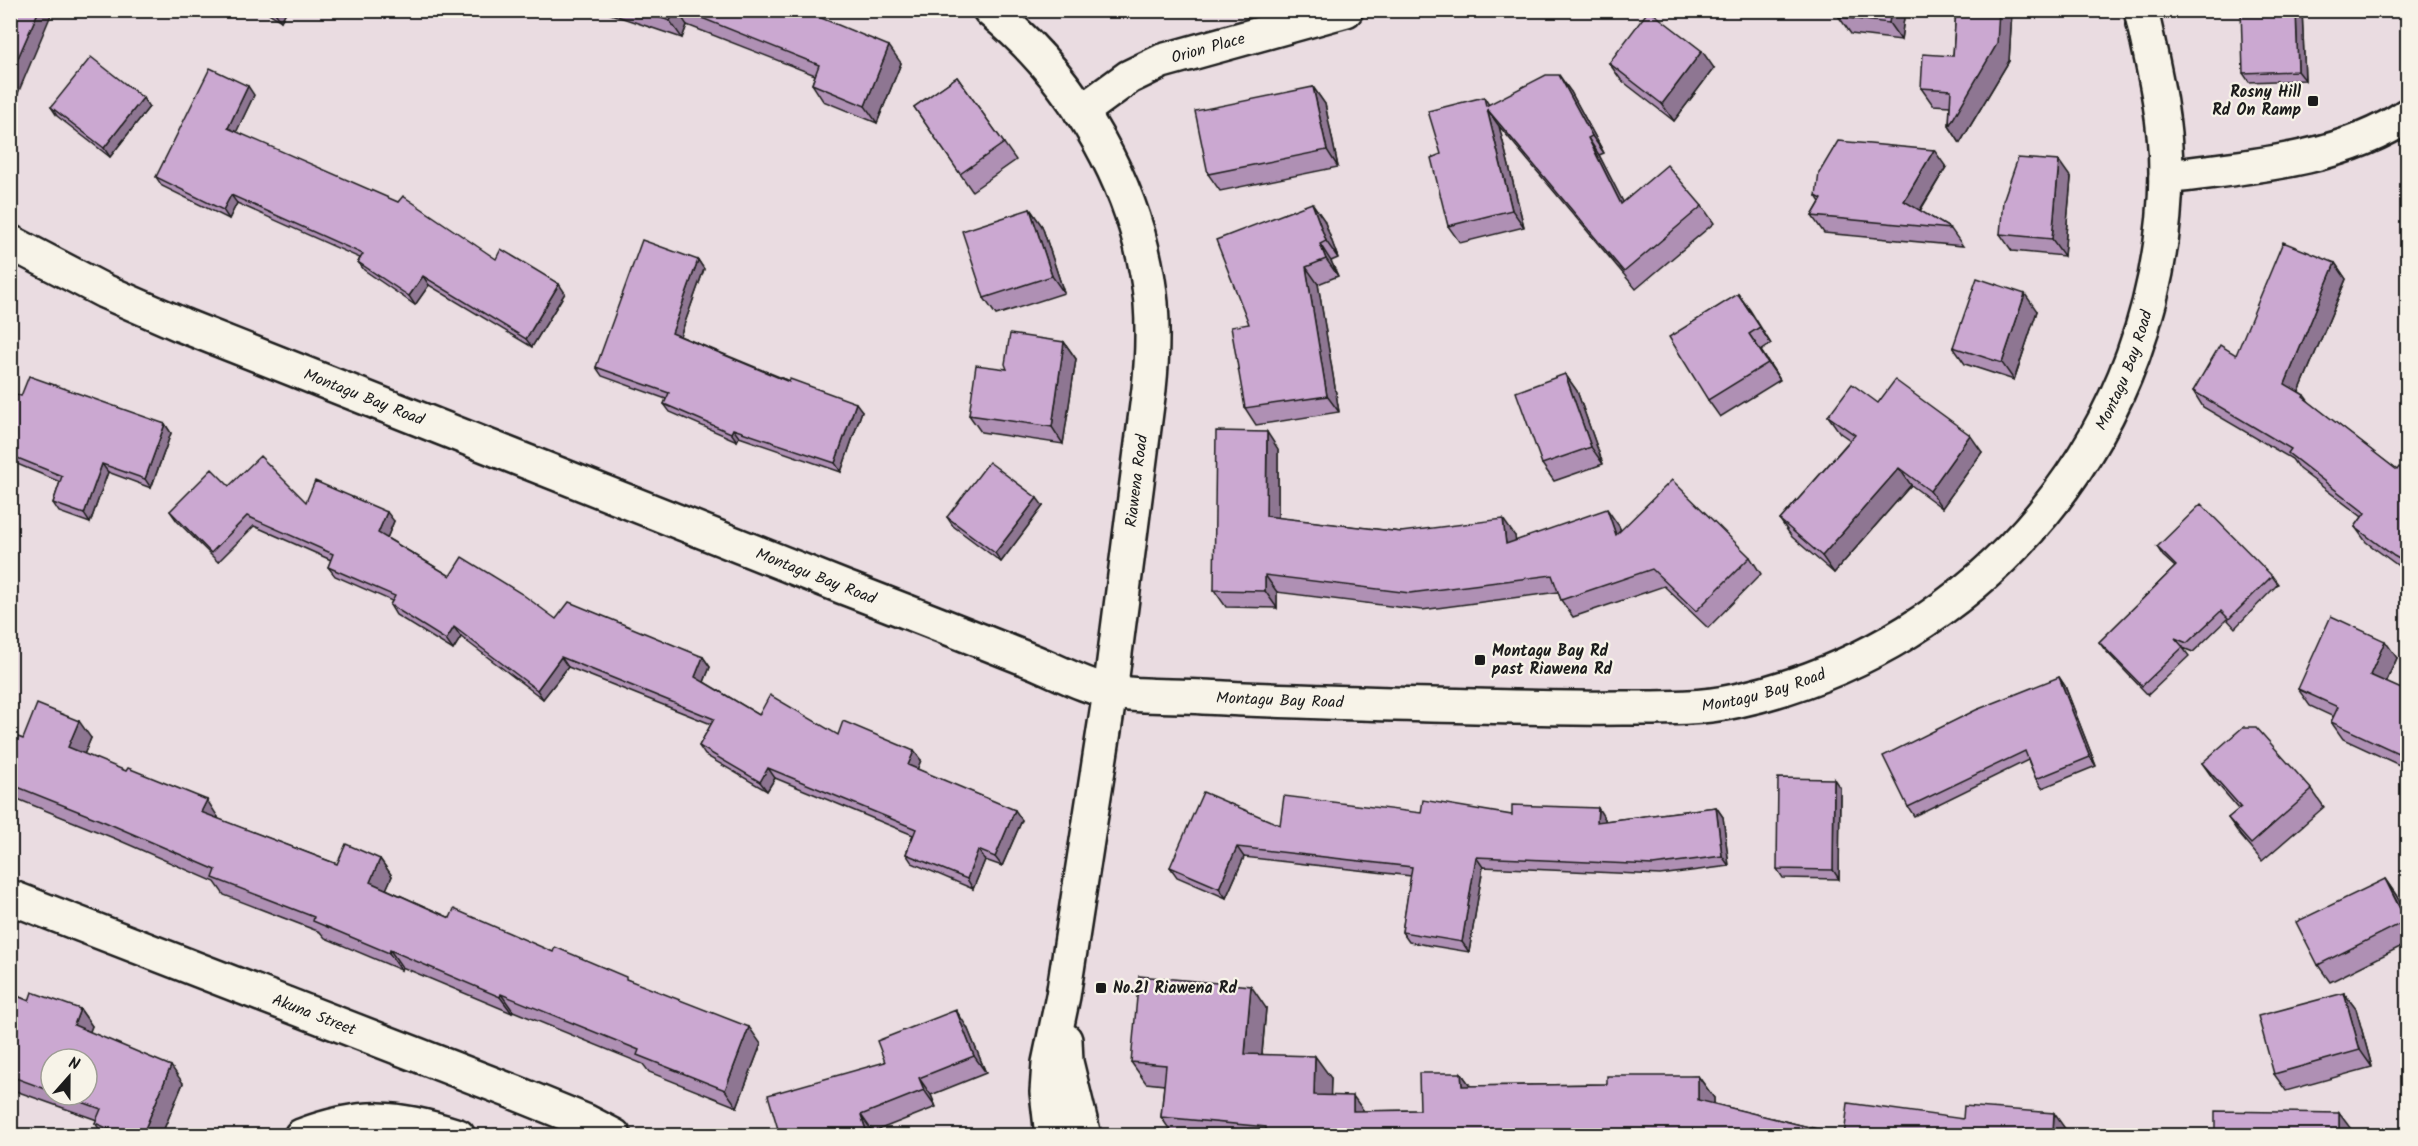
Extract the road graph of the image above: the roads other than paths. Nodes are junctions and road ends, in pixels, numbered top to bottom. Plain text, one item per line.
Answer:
1 (990, 10) edge
2 (1346, 10) edge
3 (2140, 10) edge
4 (1081, 112) junction
5 (2408, 115) edge
6 (2166, 177) junction
7 (10, 242) edge
8 (1110, 692) junction
9 (10, 897) edge
10 (1067, 1132) edge
11 (301, 1136) edge
12 (458, 1136) edge
13 (614, 1136) edge

1 - 4 street, Riawena Road
2 - 4 street, Orion Place
3 - 6 street, Montagu Bay Road
4 - 8 street, Riawena Road
5 - 6 street
6 - 8 street, Montagu Bay Road
7 - 8 street, Montagu Bay Road
8 - 10 street, Riawena Road
9 - 13 street, Akuna Street
11 - 12 street

